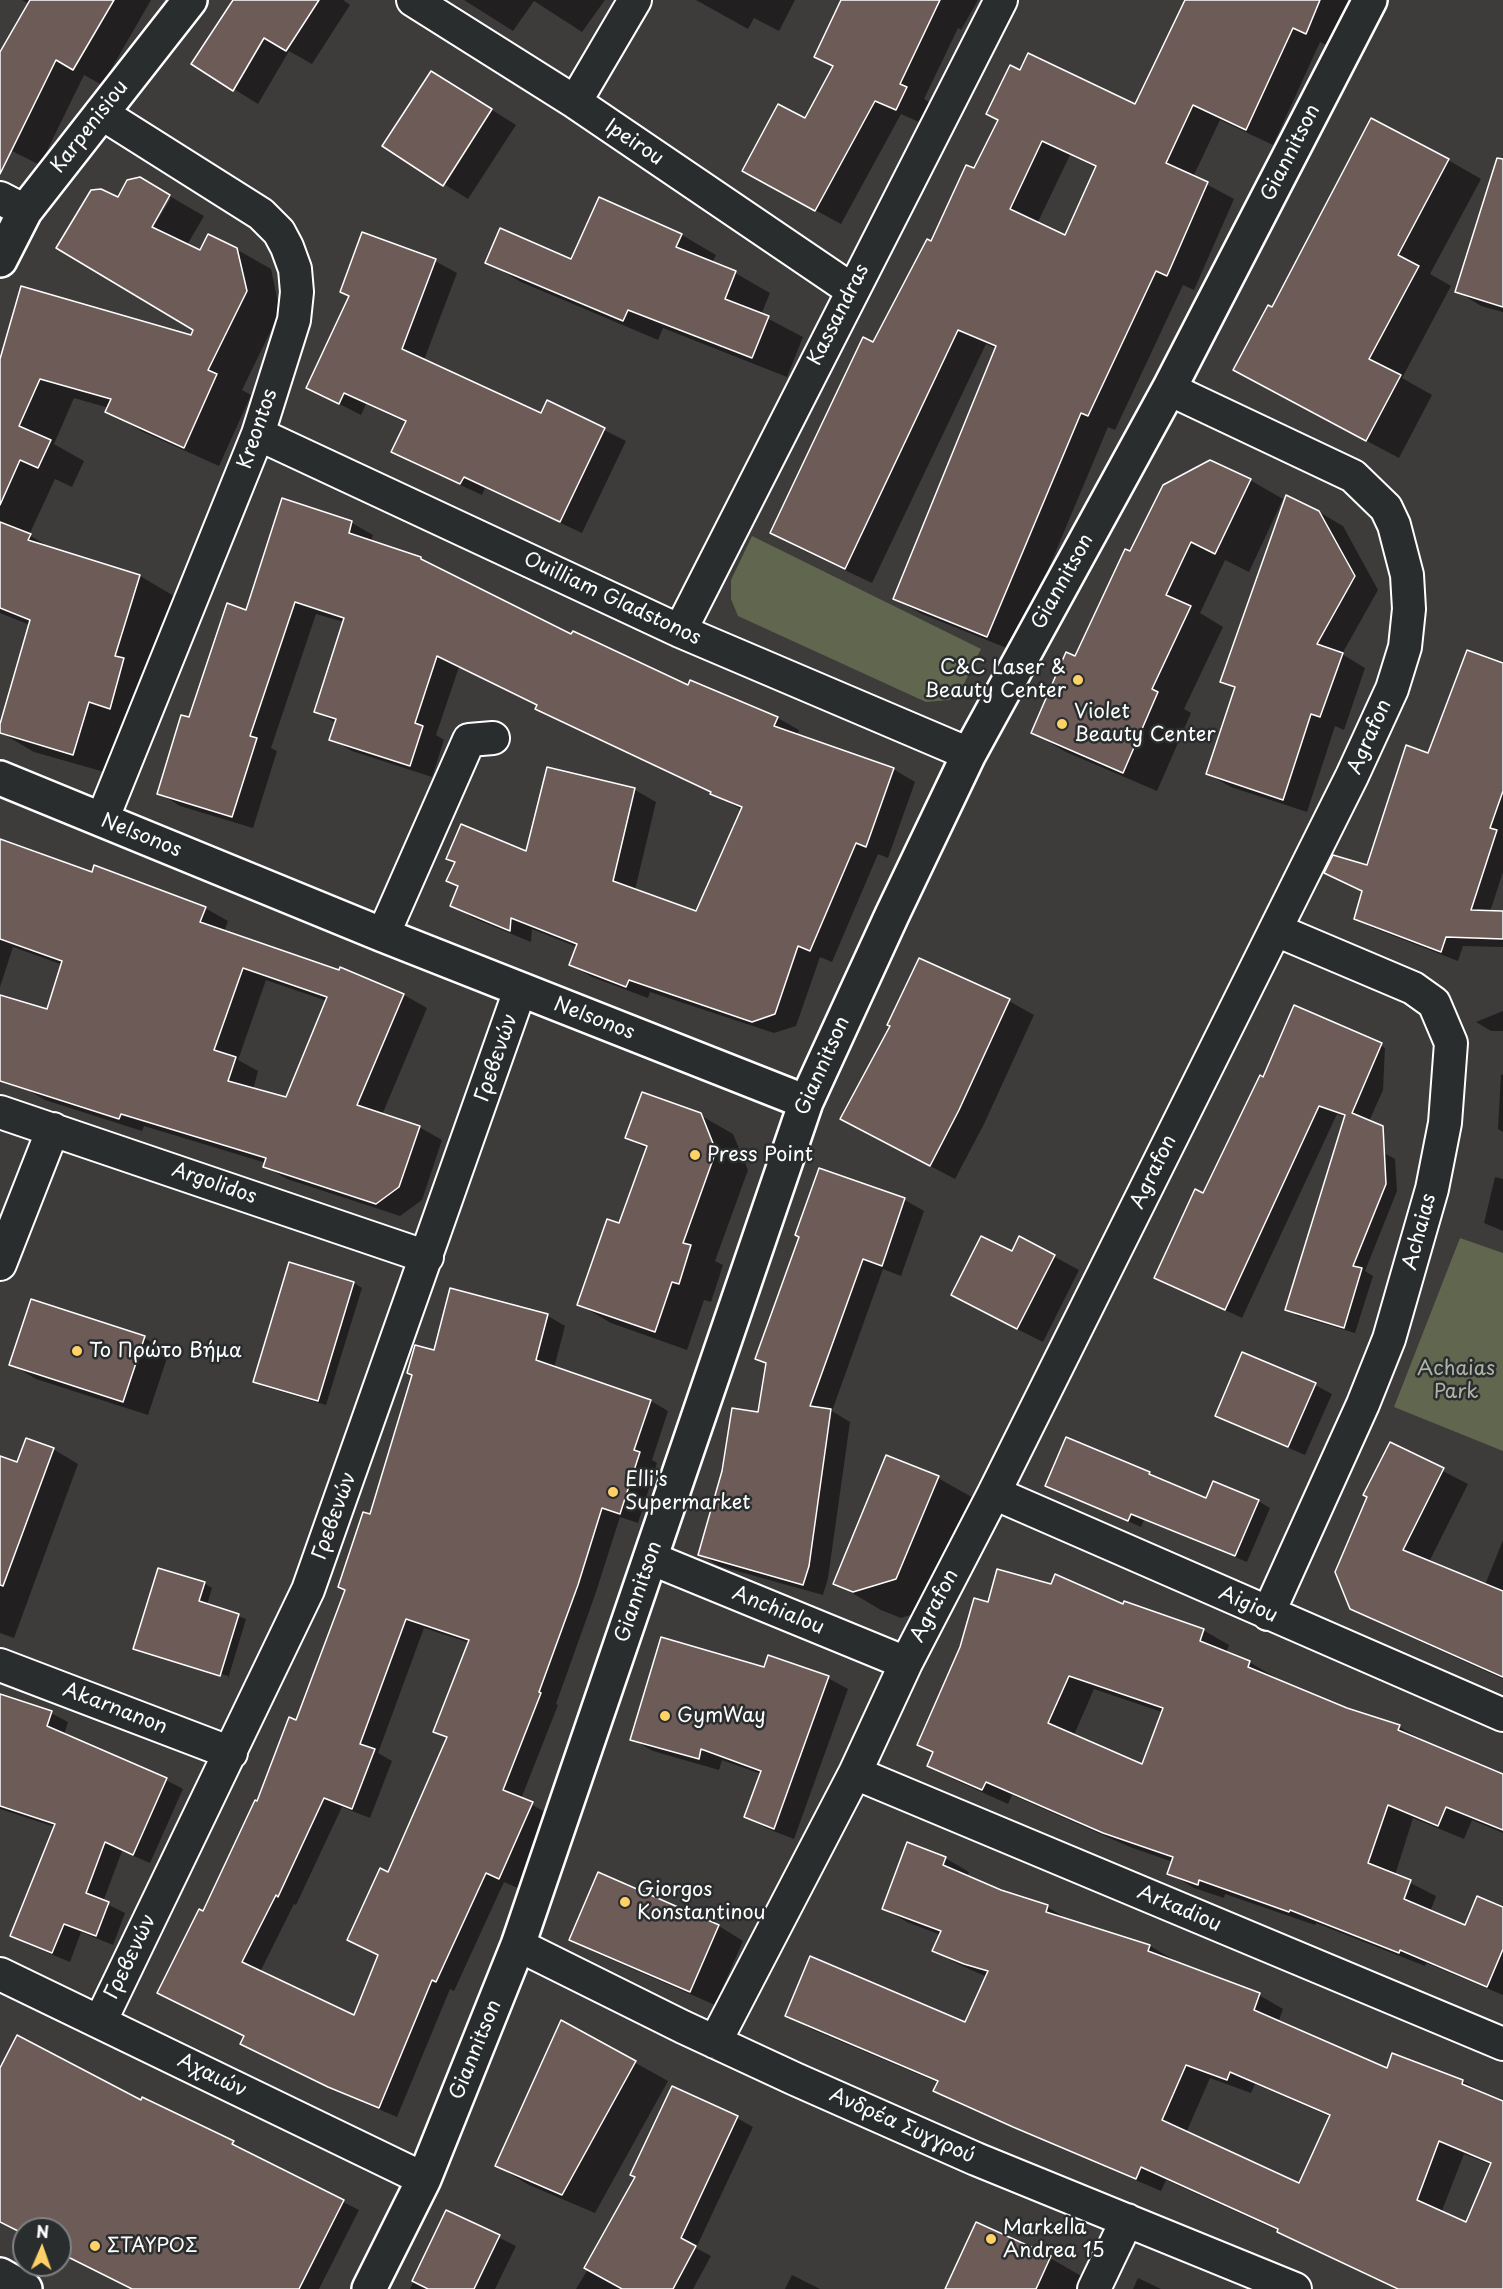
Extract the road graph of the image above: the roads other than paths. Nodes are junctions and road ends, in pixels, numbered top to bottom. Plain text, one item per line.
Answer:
1 (190, 0) edge
2 (413, 0) edge
3 (635, 0) edge
4 (1001, 0) edge
5 (1370, 0) edge
6 (575, 102) junction
7 (101, 113) junction
8 (13, 205) edge
9 (0, 260) edge
10 (852, 290) junction
11 (1169, 389) junction
12 (258, 434) junction
13 (680, 631) junction
14 (493, 738) dead end
15 (969, 754) junction
16 (0, 777) edge
17 (102, 820) junction
18 (1276, 930) junction
19 (383, 935) junction
20 (520, 990) junction
21 (806, 1101) junction
22 (0, 1112) edge
23 (53, 1129) junction
24 (427, 1257) junction
25 (0, 1264) edge
26 (994, 1493) junction
27 (650, 1558) junction
28 (1268, 1614) junction
29 (906, 1663) junction
30 (0, 1665) edge
31 (1503, 1715) edge
32 (231, 1753) junction
33 (855, 1773) junction
34 (518, 1945) junction
35 (0, 1974) edge
36 (100, 2022) junction
37 (715, 2042) junction
38 (1503, 2044) edge
39 (424, 2179) junction
40 (1127, 2220) junction
41 (369, 2289) edge
42 (1094, 2289) edge
43 (1295, 2289) edge

1 - 7 street, Karpenisiou
2 - 6 street, Ipeirou
3 - 6 street
4 - 10 street, Kassandras
5 - 11 street, Giannitson
6 - 10 street, Ipeirou
7 - 8 street, Karpenisiou
7 - 12 street, Kreontos
8 - 9 street, Karpenisiou
10 - 13 street, Kassandras
11 - 15 street, Giannitson
11 - 18 street, Agrafon
12 - 13 street, Ouilliam Gladstonos
12 - 17 street, Kreontos
13 - 15 street, Ouilliam Gladstonos
14 - 19 street
15 - 21 street, Giannitson
16 - 17 street, Nelsonos
17 - 19 street, Nelsonos
18 - 26 street, Agrafon
18 - 28 street, Achaias
19 - 20 street, Nelsonos
20 - 21 street, Nelsonos
20 - 24 street, Γρεβενών
21 - 27 street, Giannitson
22 - 23 street, Argolidos
23 - 24 street, Argolidos
23 - 25 street
24 - 32 street, Γρεβενών
26 - 28 street, Aigiou
26 - 29 street, Agrafon
27 - 29 street, Anchialou
27 - 34 street, Giannitson
28 - 31 street, Aigiou
29 - 33 street, Agrafon
30 - 32 street, Akarnanon
32 - 36 street, Γρεβενών
33 - 37 street, Agrafon
33 - 38 street, Arkadiou
34 - 37 street, Ανδρέα Συγγρού
34 - 39 street, Giannitson
35 - 36 street, Αχαιών
36 - 39 street, Αχαιών
37 - 40 street, Ανδρέα Συγγρού
39 - 41 street, Giannitson
40 - 42 street
40 - 43 street, Ανδρέα Συγγρού

